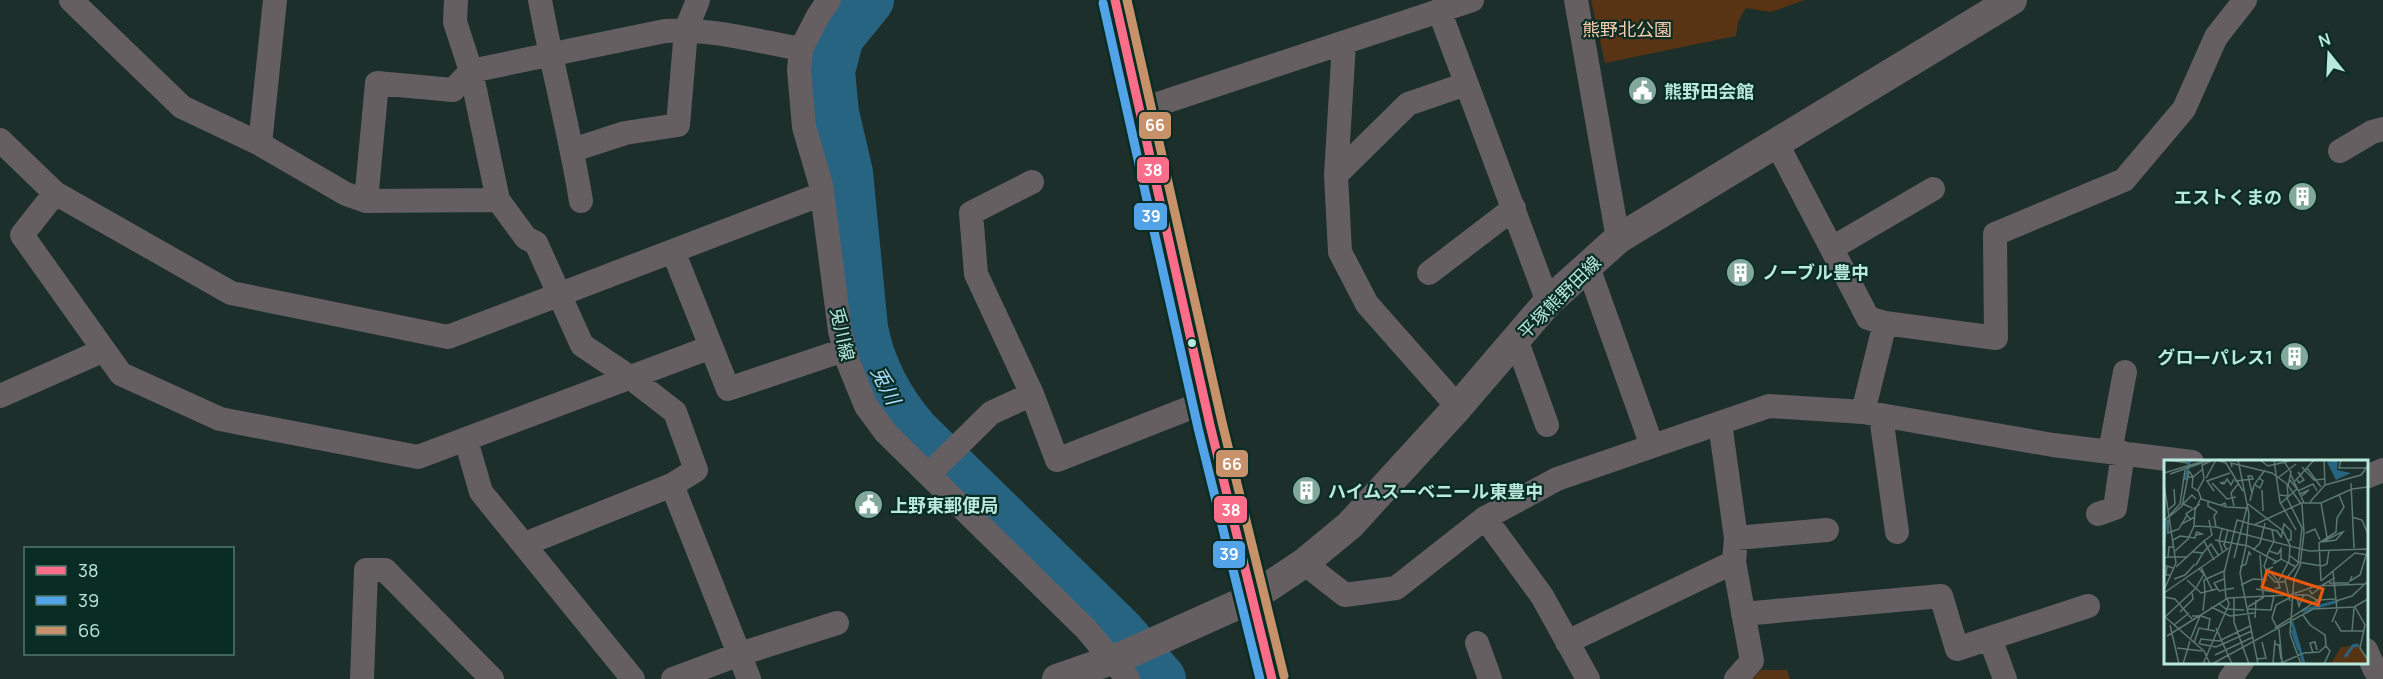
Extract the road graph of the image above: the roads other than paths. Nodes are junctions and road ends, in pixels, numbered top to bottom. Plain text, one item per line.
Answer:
1 (71, 0) edge
2 (275, 0) edge
3 (456, 0) edge
4 (540, 0) edge
5 (698, 0) edge
6 (829, 0) edge
7 (1115, 0) edge
8 (1472, 0) edge
9 (1576, 0) edge
10 (2012, 0) edge
11 (2245, 0) edge
12 (1439, 10) junction
13 (686, 30) junction
14 (1344, 43) junction
15 (801, 49) junction
16 (550, 55) junction
17 (471, 71) junction
18 (1466, 84) junction
19 (1140, 110) junction
20 (2383, 129) edge
21 (0, 140) edge
22 (1776, 142) junction
23 (260, 144) junction
24 (573, 150) junction
25 (2340, 151) dead end
26 (1336, 175) junction
27 (1032, 182) dead end
28 (1933, 189) dead end
29 (54, 194) junction
30 (822, 194) junction
31 (498, 200) junction
32 (366, 201) junction
33 (581, 201) dead end
34 (1514, 208) junction
35 (1618, 239) junction
36 (1832, 248) junction
37 (673, 251) junction
38 (1587, 267) junction
39 (1429, 273) dead end
40 (560, 293) junction
41 (1548, 302) junction
42 (1884, 323) junction
43 (1516, 339) junction
44 (711, 347) junction
45 (104, 350) junction
46 (844, 350) junction
47 (2125, 372) dead end
48 (631, 378) junction
49 (1032, 394) junction
50 (0, 396) edge
51 (1205, 402) junction
52 (1458, 407) junction
53 (1872, 414) junction
54 (1720, 423) junction
55 (1547, 426) dead end
56 (466, 440) junction
57 (1652, 446) junction
58 (2117, 453) junction
59 (2175, 460) edge
60 (939, 464) junction
61 (2383, 470) edge
62 (2368, 477) edge
63 (672, 486) junction
64 (2098, 514) dead end
65 (1485, 518) junction
66 (1827, 530) dead end
67 (1897, 532) dead end
68 (1736, 538) junction
69 (525, 543) junction
70 (1734, 562) junction
71 (1304, 563) junction
72 (1250, 599) junction
73 (2088, 606) dead end
74 (1743, 614) junction
75 (837, 623) dead end
76 (1990, 638) junction
77 (1568, 642) junction
78 (1477, 643) dead end
79 (2368, 652) edge
80 (740, 654) junction
81 (1128, 660) edge
82 (2241, 664) edge
83 (362, 679) edge
84 (492, 679) edge
85 (633, 679) edge
86 (673, 679) edge
87 (748, 679) edge
88 (1057, 679) edge
89 (1272, 679) edge
90 (1490, 679) edge
91 (1588, 679) edge
92 (1736, 679) edge
93 (2005, 679) edge
94 (2230, 679) edge
95 (2382, 679) edge

1 - 23 street
2 - 23 street
3 - 17 street
4 - 16 street
5 - 13 street
6 - 15 street, 兎川線
7 - 19 street
8 - 12 street
9 - 35 street
10 - 22 street, 平塚熊野田線
11 - 42 street
12 - 14 street
12 - 18 street
13 - 15 street
13 - 16 street
13 - 24 street
14 - 19 street
14 - 26 street
15 - 30 street, 兎川線
16 - 17 street
16 - 24 street
17 - 31 street
17 - 32 street
18 - 26 street
18 - 34 street
19 - 51 street
20 - 25 street
21 - 29 street
22 - 35 street, 平塚熊野田線
22 - 36 street
23 - 32 street
24 - 33 street
26 - 52 street
27 - 49 street
28 - 36 street
29 - 40 street
29 - 45 street
30 - 37 street
30 - 46 street, 兎川線
31 - 32 street
31 - 40 street
34 - 39 street
34 - 41 street
35 - 38 street, 平塚熊野田線
36 - 42 street
37 - 40 street
37 - 44 street
38 - 41 street, 平塚熊野田線
38 - 57 street
40 - 48 street
41 - 43 street, 平塚熊野田線
42 - 53 street
43 - 52 street, 平塚熊野田線
43 - 55 street
44 - 46 street
44 - 48 street
45 - 50 street
45 - 56 street
46 - 60 street, 兎川線
47 - 58 street
48 - 56 street
48 - 63 street
49 - 51 street
49 - 60 street
51 - 72 street
52 - 71 street, 平塚熊野田線
53 - 54 street
53 - 58 street
53 - 67 street
54 - 57 street
54 - 68 street
56 - 69 street
57 - 65 street
58 - 59 street
58 - 64 street
60 - 81 street, 兎川線
61 - 62 street
63 - 69 street
63 - 80 street
65 - 71 street
65 - 77 street
66 - 68 street
68 - 70 street
69 - 85 street
70 - 74 street
70 - 77 street
71 - 72 street, 平塚熊野田線
72 - 81 street, 平塚熊野田線
72 - 89 street
73 - 76 street
74 - 76 street
74 - 92 street
75 - 80 street
76 - 93 street
77 - 91 street
78 - 90 street
79 - 95 street
80 - 86 street
80 - 87 street
81 - 88 street, 平塚熊野田線
82 - 94 street
83 - 84 street

